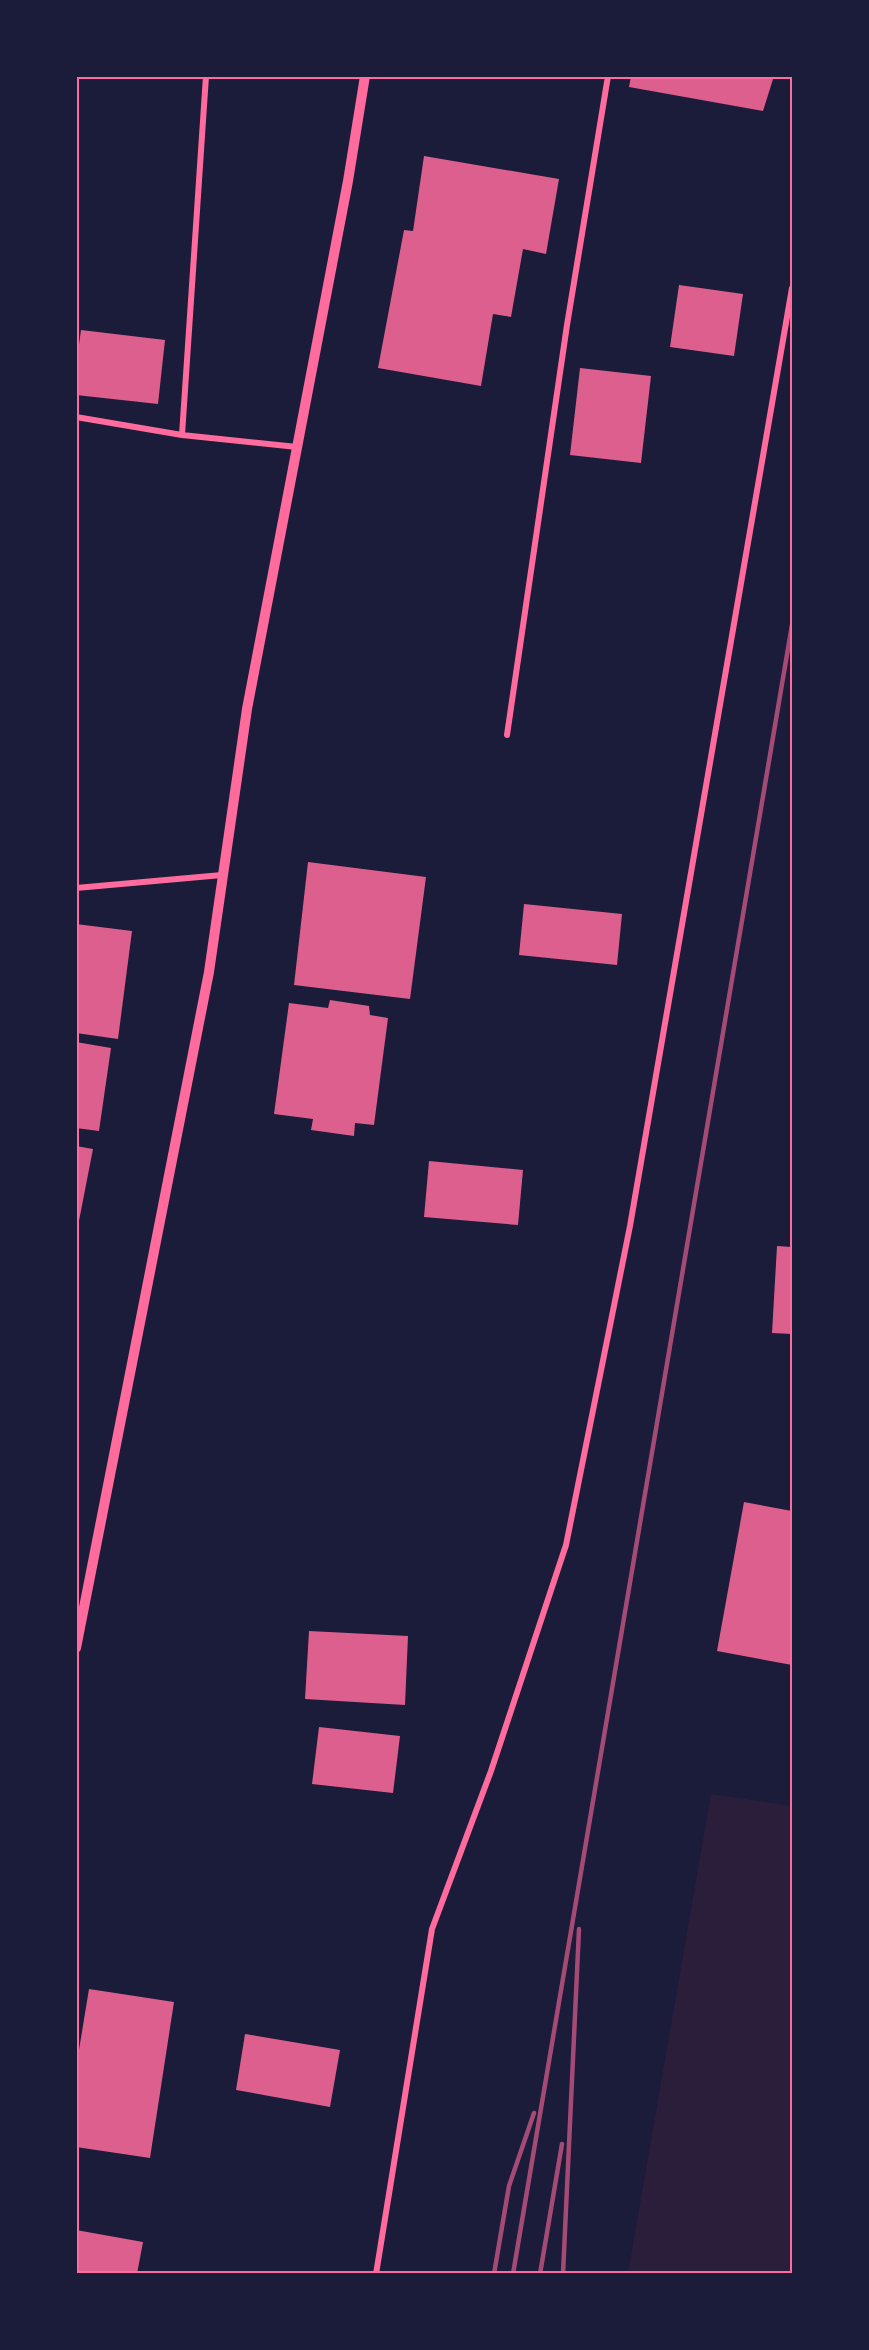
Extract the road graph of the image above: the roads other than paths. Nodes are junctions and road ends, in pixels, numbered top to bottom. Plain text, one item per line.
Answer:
1 (206, 76) edge
2 (365, 76) edge
3 (608, 76) edge
4 (792, 288) edge
5 (76, 417) edge
6 (182, 435) junction
7 (297, 447) junction
8 (507, 735) dead end
9 (222, 875) junction
10 (76, 888) edge
11 (76, 1648) edge
12 (376, 2274) edge

1 - 6 street
2 - 7 street
3 - 8 street
4 - 12 street
5 - 6 street
6 - 7 street
7 - 9 street
9 - 10 street
9 - 11 street

